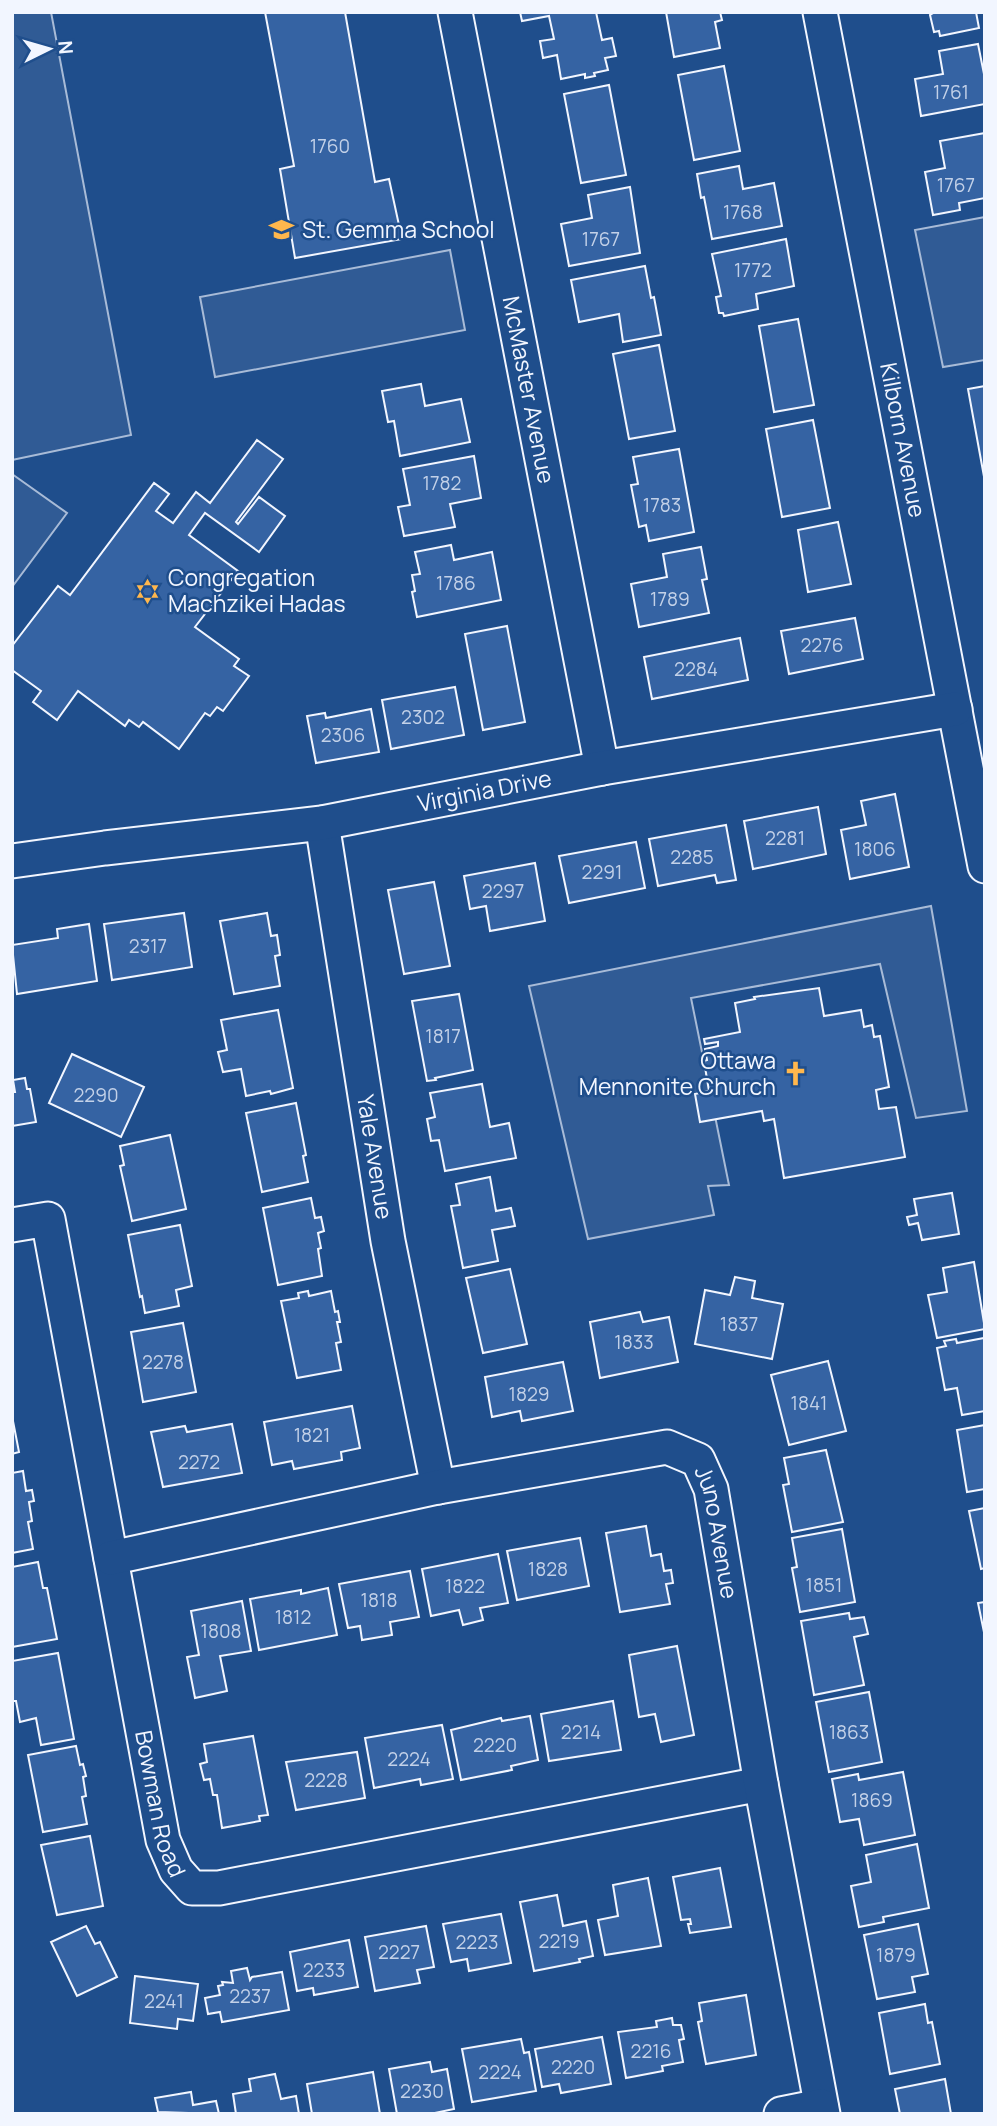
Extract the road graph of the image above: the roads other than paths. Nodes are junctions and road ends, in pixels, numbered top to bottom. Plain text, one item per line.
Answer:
1 (455, 12) edge
2 (820, 12) edge
3 (955, 709) junction
4 (602, 768) junction
5 (322, 823) junction
6 (12, 861) edge
7 (985, 866) edge
8 (12, 1225) edge
9 (438, 1487) junction
10 (111, 1558) junction
11 (761, 1784) junction
12 (822, 2110) edge
13 (781, 2114) edge

1 - 4 street, McMaster Avenue
2 - 3 street, Kilborn Avenue
3 - 4 street, Virginia Drive
3 - 7 street, Kilborn Avenue
4 - 5 street, Virginia Drive
5 - 6 street, Virginia Drive
5 - 9 street, Yale Avenue
8 - 10 street, Bowman Road
9 - 10 street, Juno Avenue
9 - 11 street, Juno Avenue
10 - 11 street, Bowman Road
11 - 12 street, Juno Avenue
12 - 13 street

